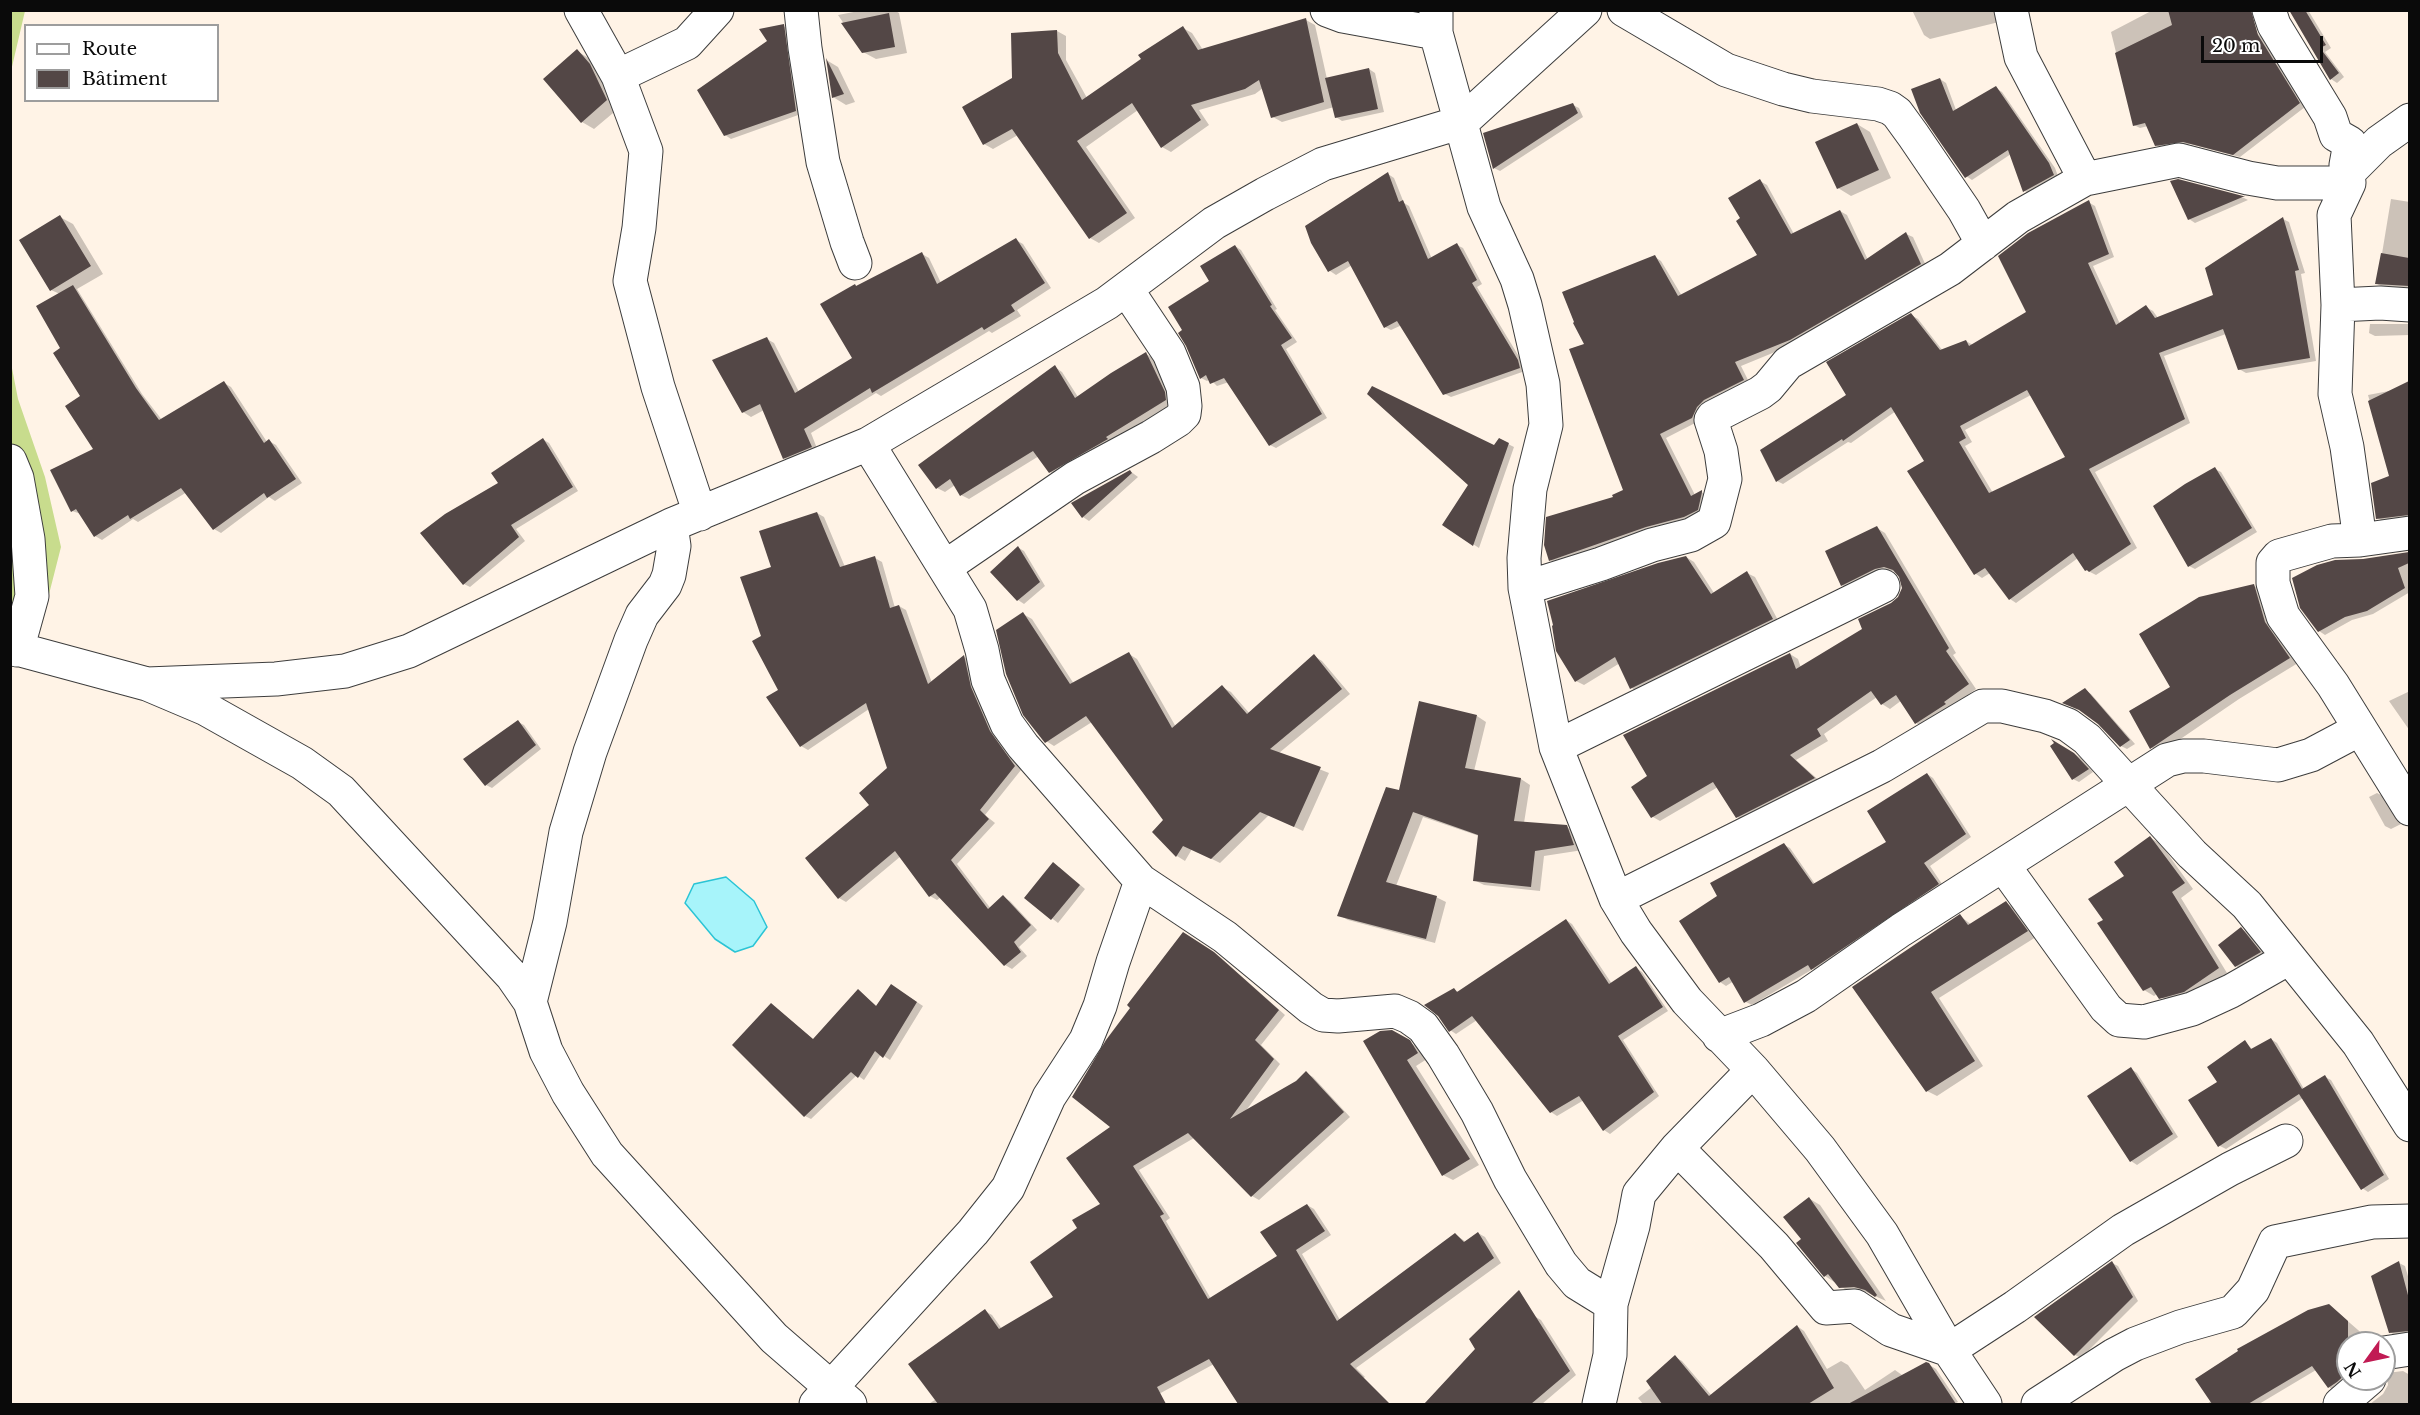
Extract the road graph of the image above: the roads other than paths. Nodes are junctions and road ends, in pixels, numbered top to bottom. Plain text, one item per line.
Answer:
1 (581, 10) edge
2 (717, 10) edge
3 (801, 10) edge
4 (1327, 10) edge
5 (1586, 10) edge
6 (1624, 10) edge
7 (2011, 10) edge
8 (2269, 10) edge
9 (1436, 22) edge
10 (618, 76) junction
11 (2409, 120) edge
12 (1462, 122) junction
13 (2349, 178) junction
14 (2085, 179) junction
15 (1983, 244) junction
16 (855, 263) dead end
17 (1127, 290) junction
18 (2338, 305) junction
19 (2409, 305) edge
20 (868, 444) junction
21 (10, 461) edge
22 (685, 519) junction
23 (2409, 533) edge
24 (2360, 540) junction
25 (945, 567) junction
26 (1882, 586) dead end
27 (1525, 588) junction
28 (14, 649) edge
29 (147, 684) junction
30 (2360, 729) junction
31 (1556, 747) junction
32 (2130, 783) junction
33 (2409, 809) edge
34 (2003, 865) junction
35 (1141, 881) junction
36 (1617, 898) junction
37 (2289, 958) junction
38 (530, 1002) junction
39 (1719, 1036) junction
40 (1753, 1070) junction
41 (2409, 1125) edge
42 (2286, 1141) dead end
43 (1677, 1148) junction
44 (2409, 1221) edge
45 (1611, 1304) junction
46 (1949, 1350) junction
47 (2355, 1391) edge
48 (832, 1400) edge
49 (1599, 1404) edge
50 (1985, 1404) edge
51 (2038, 1404) edge
52 (2340, 1404) edge

1 - 10 street
2 - 10 street
3 - 16 street
4 - 9 street
5 - 12 street
6 - 15 street
7 - 14 street
8 - 13 street
9 - 12 street
10 - 22 street
11 - 13 street
12 - 17 street
12 - 27 street
13 - 14 street
13 - 18 street
14 - 15 street
15 - 27 street
17 - 20 street
17 - 25 street
18 - 19 street
18 - 24 street
20 - 22 street
20 - 25 street
21 - 28 street
22 - 29 street
22 - 38 street
23 - 24 street
24 - 30 street
25 - 35 street
26 - 31 street
27 - 31 street
28 - 29 street
29 - 38 street
30 - 32 street
30 - 33 street
31 - 36 street
32 - 34 street
32 - 36 street
32 - 37 street
34 - 37 street
34 - 39 street
35 - 45 street
35 - 48 street
36 - 39 street
37 - 41 street
38 - 48 street
39 - 40 street
40 - 43 street
40 - 46 street
42 - 46 street
43 - 45 street
43 - 46 street
44 - 51 street
45 - 49 street
46 - 50 street
47 - 52 street

